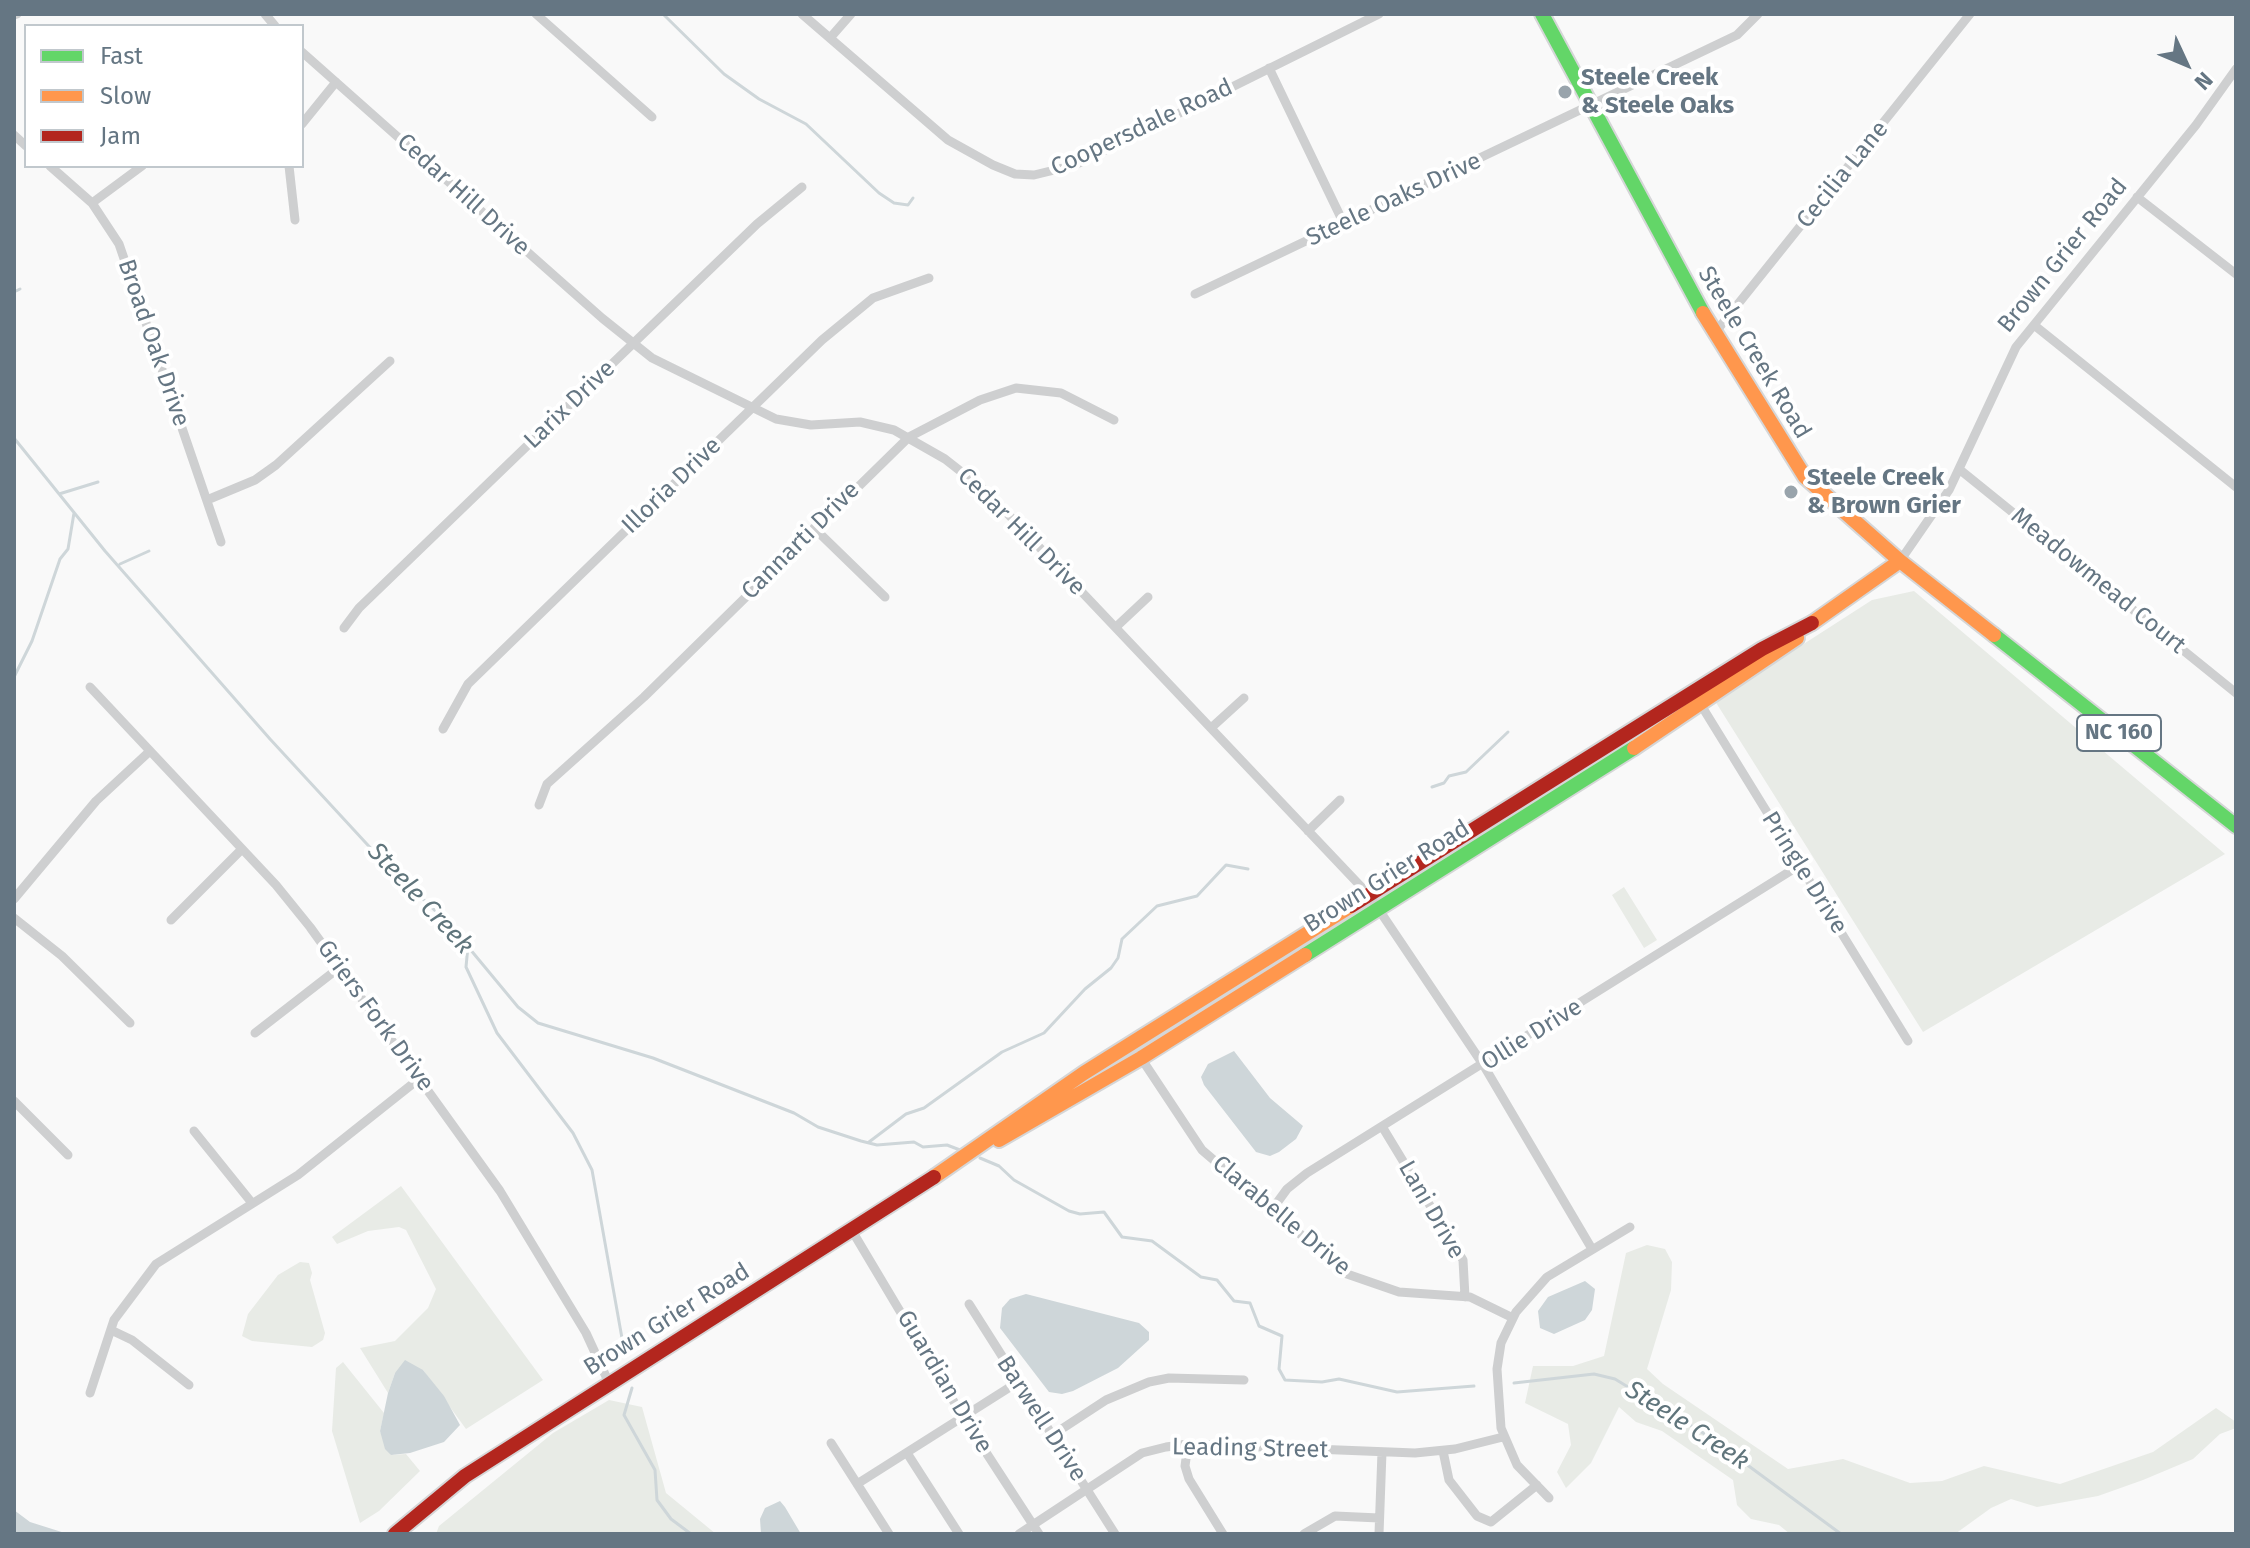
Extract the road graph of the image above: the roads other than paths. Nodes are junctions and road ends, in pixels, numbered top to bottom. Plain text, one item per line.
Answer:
1 (536, 14) edge
2 (802, 14) edge
3 (851, 14) edge
4 (1379, 14) edge
5 (1542, 14) edge
6 (1758, 14) edge
7 (1970, 14) edge
8 (830, 38) junction
9 (304, 54) edge
10 (1269, 68) junction
11 (2236, 70) edge
12 (336, 82) junction
13 (1592, 106) junction
14 (652, 117) dead end
15 (304, 122) edge
16 (52, 168) edge
17 (139, 168) edge
18 (289, 168) edge
19 (802, 187) dead end
20 (2137, 197) junction
21 (92, 203) junction
22 (295, 220) dead end
23 (1344, 224) junction
24 (2236, 274) edge
25 (929, 278) dead end
26 (1195, 294) dead end
27 (2034, 325) junction
28 (1714, 334) junction
29 (633, 344) junction
30 (390, 361) dead end
31 (753, 408) junction
32 (1114, 420) dead end
33 (909, 437) junction
34 (1959, 469) junction
35 (2236, 487) edge
36 (207, 500) junction
37 (814, 528) junction
38 (221, 542) dead end
39 (1900, 561) junction
40 (885, 597) dead end
41 (1148, 597) dead end
42 (1817, 620) junction
43 (1116, 627) junction
44 (344, 628) dead end
45 (90, 687) dead end
46 (2236, 693) edge
47 (1244, 698) dead end
48 (1701, 705) junction
49 (1211, 728) junction
50 (443, 729) dead end
51 (150, 751) junction
52 (1340, 800) dead end
53 (539, 805) dead end
54 (2236, 826) edge
55 (1308, 831) junction
56 (241, 850) junction
57 (1800, 865) junction
58 (1369, 895) junction
59 (14, 899) edge
60 (1377, 910) junction
61 (14, 918) edge
62 (171, 920) dead end
63 (1260, 963) junction
64 (340, 967) junction
65 (130, 1023) dead end
66 (255, 1033) dead end
67 (1908, 1041) dead end
68 (1141, 1058) junction
69 (1484, 1066) junction
70 (420, 1078) junction
71 (14, 1101) edge
72 (1383, 1128) junction
73 (194, 1131) dead end
74 (970, 1154) junction
75 (68, 1155) dead end
76 (252, 1203) junction
77 (1271, 1211) junction
78 (1630, 1227) dead end
79 (851, 1229) junction
80 (1592, 1249) junction
81 (1465, 1297) junction
82 (969, 1304) dead end
83 (1513, 1318) junction
84 (111, 1330) junction
85 (1244, 1380) dead end
86 (1018, 1382) junction
87 (609, 1383) junction
88 (189, 1385) dead end
89 (90, 1393) dead end
90 (963, 1417) junction
91 (1051, 1436) junction
92 (1503, 1437) junction
93 (831, 1443) dead end
94 (1188, 1444) junction
95 (1443, 1451) junction
96 (1382, 1452) junction
97 (907, 1453) junction
98 (857, 1484) junction
99 (1537, 1485) junction
100 (1087, 1490) junction
101 (1549, 1498) dead end
102 (1379, 1518) junction
103 (1036, 1529) edge
104 (395, 1534) edge
105 (889, 1534) edge
106 (959, 1534) edge
107 (1019, 1534) edge
108 (1115, 1534) edge
109 (1223, 1534) edge
110 (1304, 1534) edge
111 (1379, 1534) edge

1 - 14 street
2 - 8 street, Coopersdale Road
3 - 8 street
4 - 10 street, Coopersdale Road
5 - 13 main road, Steele Creek Road / NC 160
6 - 13 street, Steele Oaks Drive
7 - 28 street, Cecilia Lane
8 - 10 street, Coopersdale Road
9 - 12 street, Cedar Hill Drive
10 - 23 street
11 - 20 street, Brown Grier Road
12 - 15 street
12 - 29 street, Cedar Hill Drive
13 - 23 street, Steele Oaks Drive
13 - 28 main road, Steele Creek Road / NC 160
16 - 21 street, Broad Oak Drive
17 - 21 street
18 - 22 street
19 - 29 street, Larix Drive
20 - 24 street
20 - 27 street, Brown Grier Road
21 - 36 street, Broad Oak Drive
23 - 26 street, Steele Oaks Drive
25 - 31 street, Illoria Drive
27 - 34 street, Brown Grier Road
27 - 35 street
28 - 39 main road, Steele Creek Road / NC 160
29 - 31 street, Cedar Hill Drive
29 - 44 street, Larix Drive
30 - 36 street
31 - 33 street, Cedar Hill Drive
31 - 50 street, Illoria Drive
32 - 33 street, Cannarti Drive
33 - 37 street, Cannarti Drive
33 - 43 street, Cedar Hill Drive
34 - 39 street, Brown Grier Road
34 - 46 street, Meadowmead Court
36 - 38 street, Broad Oak Drive
37 - 40 street
37 - 53 street, Cannarti Drive
39 - 42 main road, Brown Grier Road
39 - 54 main road, Steele Creek Road / NC 160
41 - 43 street
42 - 48 main road, Brown Grier Road
42 - 58 main road, Brown Grier Road
43 - 49 street, Cedar Hill Drive
45 - 51 street, Griers Fork Drive
47 - 49 street
48 - 57 street, Pringle Drive
48 - 60 main road, Brown Grier Road
49 - 55 street, Cedar Hill Drive
51 - 56 street, Griers Fork Drive
51 - 59 street
52 - 55 street
55 - 58 street, Cedar Hill Drive
56 - 62 street
56 - 64 street, Griers Fork Drive
57 - 67 street, Pringle Drive
57 - 69 street, Ollie Drive
58 - 60 street, Cedar Hill Drive
58 - 63 main road, Brown Grier Road
60 - 68 main road, Brown Grier Road
60 - 69 street, Cedar Hill Drive
61 - 65 street
63 - 68 main road
63 - 74 main road, Brown Grier Road
64 - 66 street
64 - 70 street, Griers Fork Drive
68 - 74 main road, Brown Grier Road
68 - 77 street, Clarabelle Drive
69 - 72 street, Ollie Drive
69 - 80 street, Cedar Hill Drive
70 - 76 street
70 - 87 street, Griers Fork Drive
71 - 75 street
72 - 77 street, Ollie Drive
72 - 81 street, Lani Drive
73 - 76 street
74 - 79 main road, Brown Grier Road
76 - 84 street
77 - 81 street, Clarabelle Drive
78 - 80 street
79 - 87 main road, Brown Grier Road
79 - 90 street, Guardian Drive
80 - 83 street
81 - 83 street, Clarabelle Drive
82 - 86 street, Barwell Drive
83 - 92 street
84 - 88 street
84 - 89 street
85 - 91 street
86 - 90 street
86 - 91 street, Barwell Drive
87 - 104 main road, Brown Grier Road
90 - 97 street
90 - 103 street, Guardian Drive
91 - 100 street, Barwell Drive
92 - 95 street, Leading Street
92 - 99 street
93 - 98 street
94 - 96 street, Leading Street
94 - 100 street, Leading Street
94 - 109 street
95 - 96 street, Leading Street
95 - 99 street
96 - 102 street
97 - 98 street
97 - 106 street
98 - 105 street
99 - 101 street
100 - 103 street, Leading Street
100 - 108 street, Barwell Drive
102 - 110 street
102 - 111 street
103 - 107 street, Leading Street

